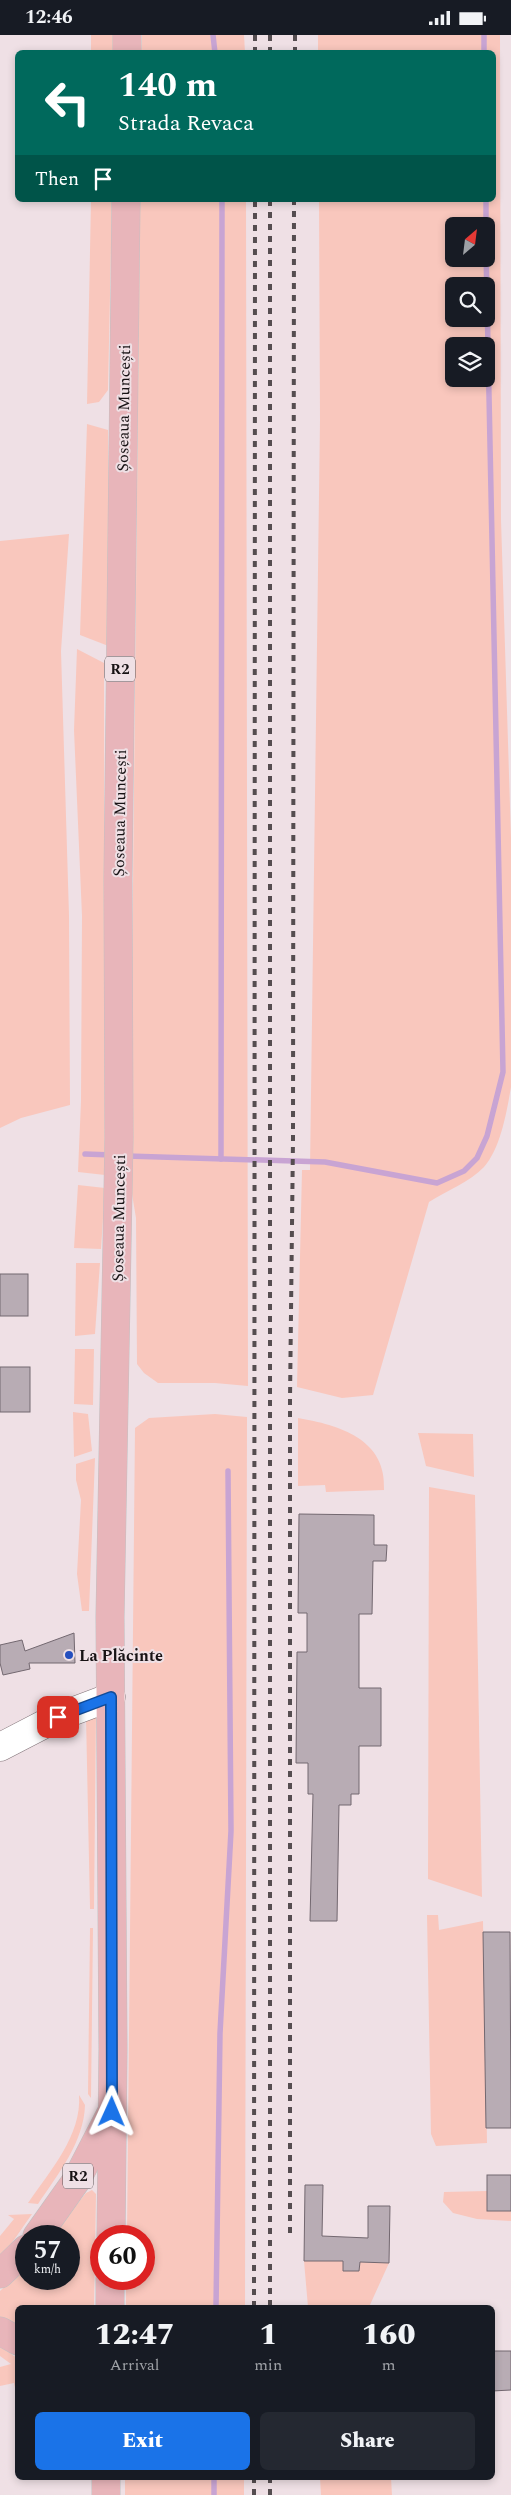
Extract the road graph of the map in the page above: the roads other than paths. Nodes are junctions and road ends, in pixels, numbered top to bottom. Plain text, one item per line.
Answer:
1 (128, 35) edge
2 (127, 50) edge
3 (126, 202) edge
4 (111, 1697) junction
5 (0, 1747) edge
6 (112, 2112) junction
7 (44, 2225) edge
8 (111, 2225) edge
9 (15, 2260) edge
10 (0, 2274) edge
11 (110, 2290) edge
12 (110, 2305) edge
13 (0, 2331) edge
14 (15, 2339) edge
15 (106, 2480) edge
16 (106, 2495) edge

1 - 2 main road
3 - 4 main road, Șoseaua Muncești / R2
4 - 5 street
4 - 6 main road, Șoseaua Muncești / R2
6 - 7 main road, R2
6 - 8 main road, Șoseaua Muncești
9 - 10 main road
11 - 12 main road
13 - 14 main road
15 - 16 main road

